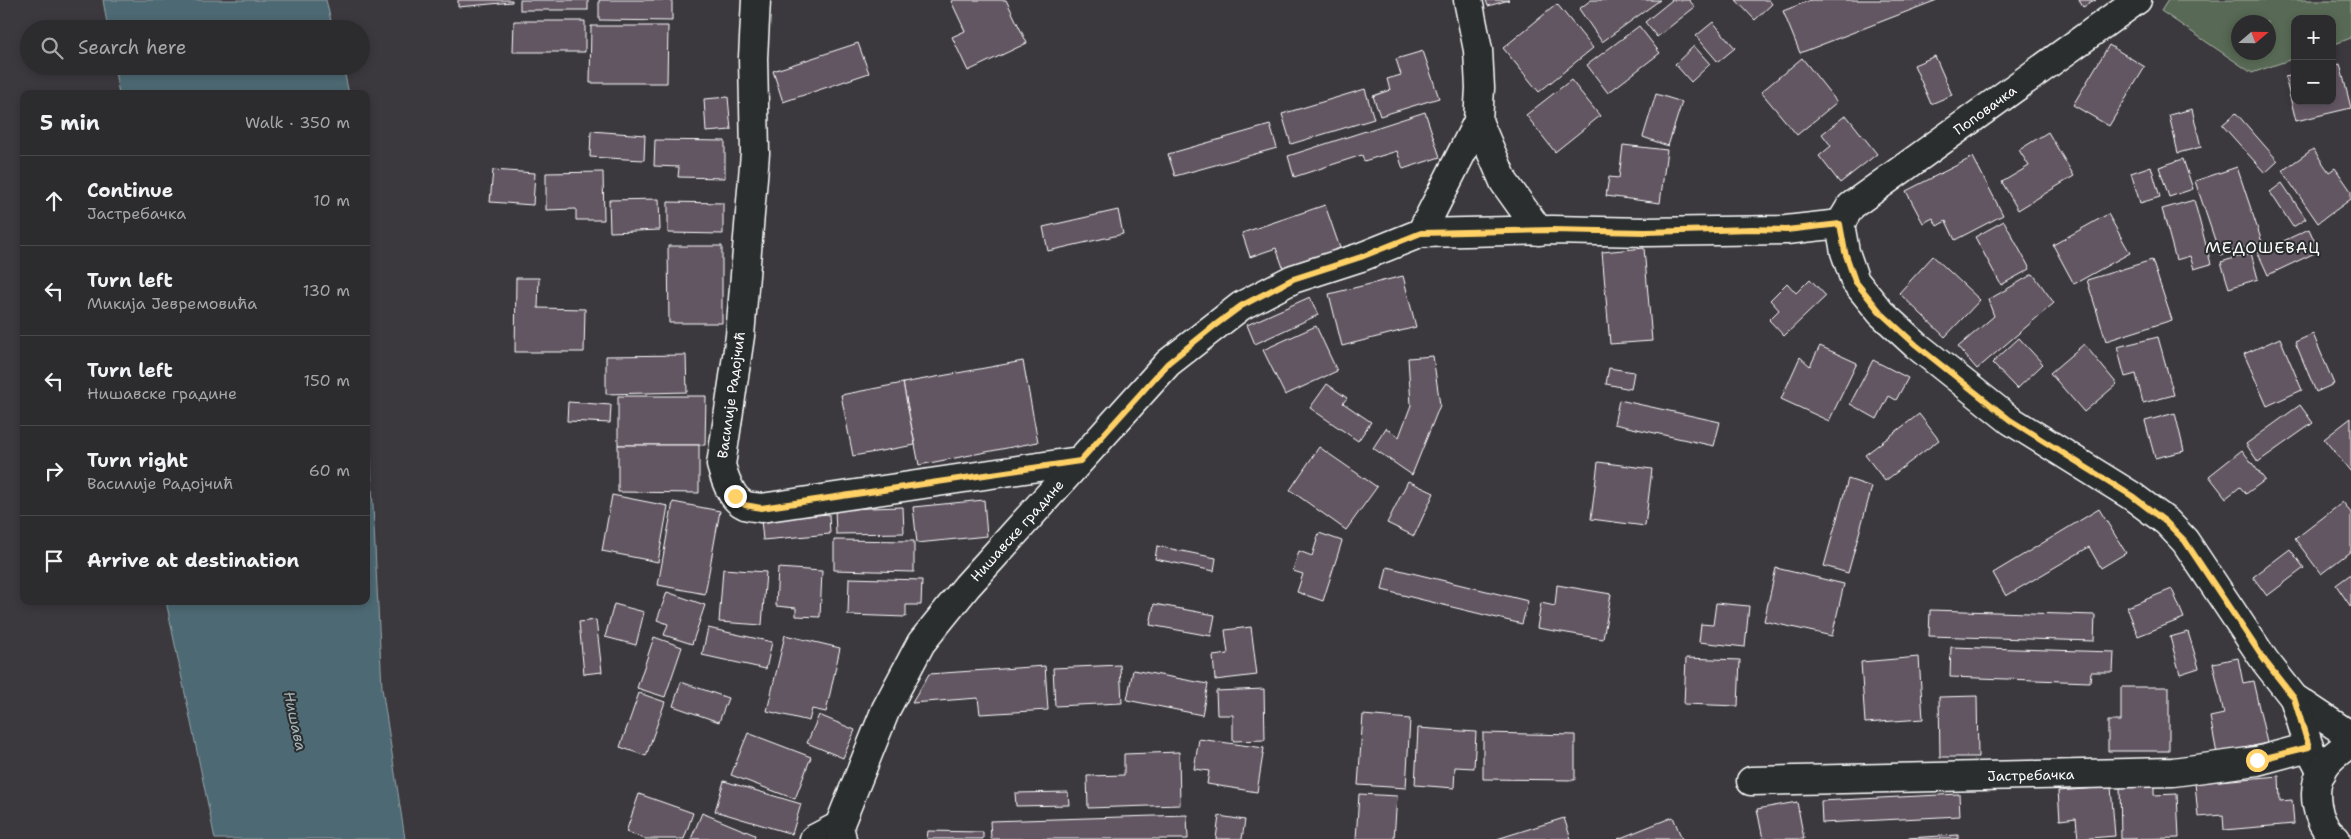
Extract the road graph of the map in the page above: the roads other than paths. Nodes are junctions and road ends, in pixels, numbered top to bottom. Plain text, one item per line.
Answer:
1 (756, 0) edge
2 (1468, 0) edge
3 (2137, 0) edge
4 (1478, 121) junction
5 (1840, 224) junction
6 (1539, 230) junction
7 (1421, 233) junction
8 (1080, 461) junction
9 (2294, 698) junction
10 (2351, 736) edge
11 (2351, 743) edge
12 (2309, 747) junction
13 (2322, 772) junction
14 (1751, 781) dead end
15 (840, 832) edge
16 (2334, 838) edge
17 (814, 839) edge

1 - 8 street, Василије Радојчић
2 - 4 street
3 - 5 street, Поповачка
4 - 6 street
4 - 7 street
5 - 6 street, Нишавске градине
5 - 9 street
6 - 7 street, Нишавске градине
7 - 8 street, Нишавске градине
8 - 15 street, Нишавске градине
9 - 10 street
9 - 12 street
11 - 13 street
12 - 13 street
12 - 14 street, Јастребачка
13 - 16 street
15 - 17 street

